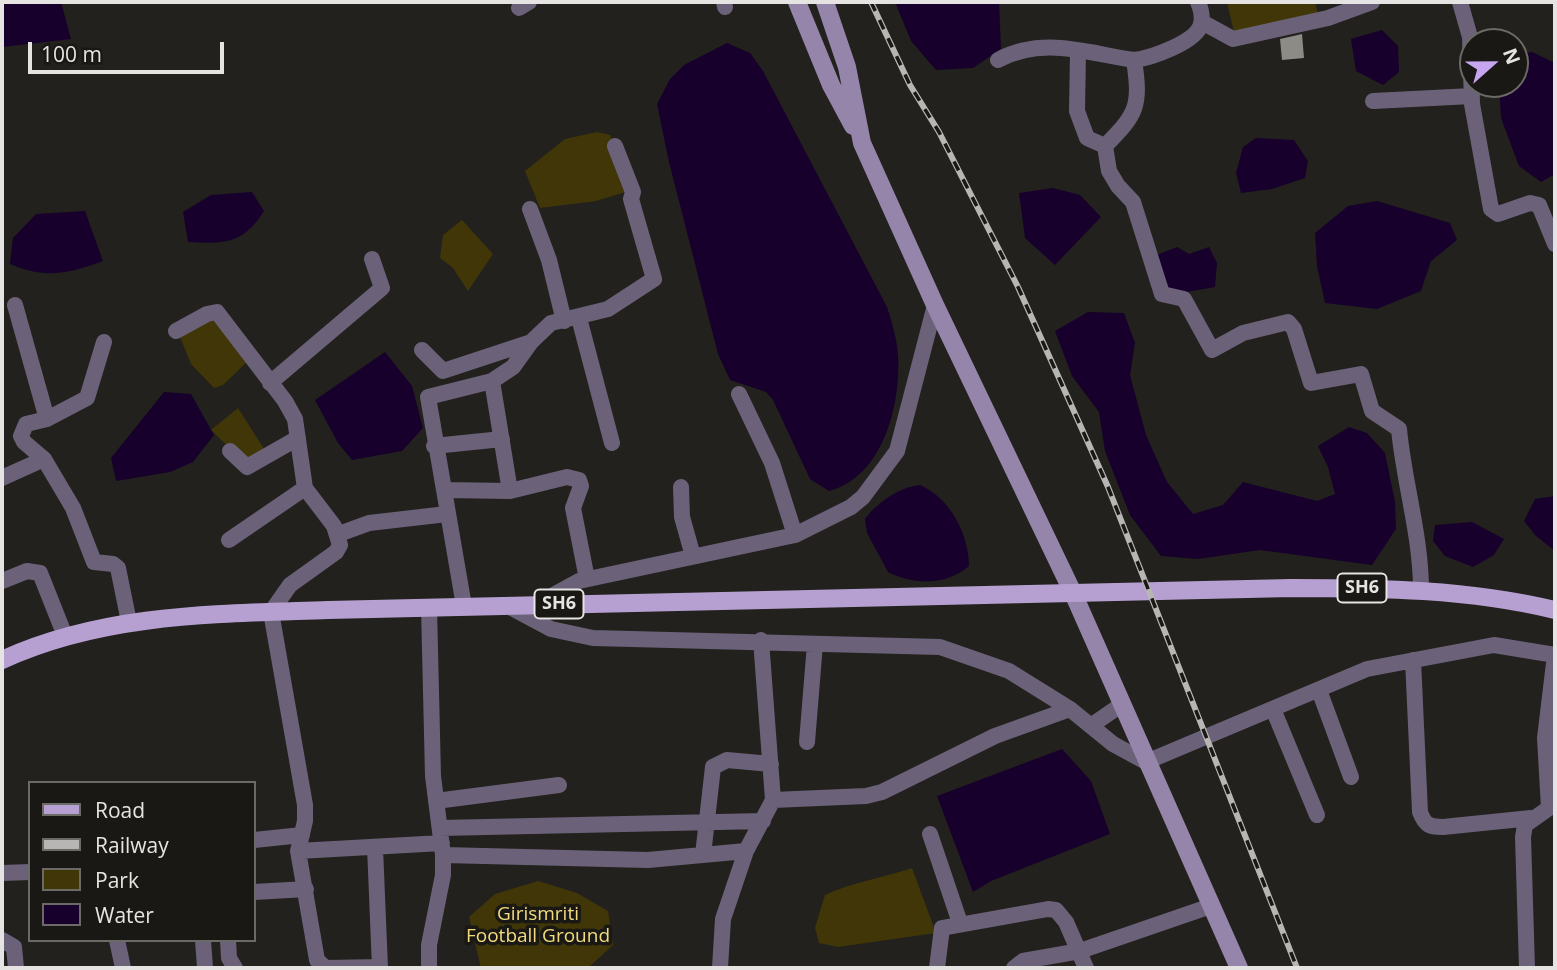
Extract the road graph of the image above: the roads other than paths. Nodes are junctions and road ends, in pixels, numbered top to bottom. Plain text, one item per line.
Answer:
1 (797, 2) edge
2 (825, 2) edge
3 (1198, 2) edge
4 (1372, 2) edge
5 (1460, 2) edge
6 (1202, 22) junction
7 (1467, 28) edge
8 (1077, 52) junction
9 (998, 60) dead end
10 (1134, 60) junction
11 (1459, 97) edge
12 (1472, 98) edge
13 (1373, 101) dead end
14 (862, 143) junction
15 (615, 146) dead end
16 (1105, 146) junction
17 (530, 209) dead end
18 (1555, 244) edge
19 (372, 259) dead end
20 (15, 305) dead end
21 (935, 305) junction
22 (571, 319) junction
23 (176, 331) dead end
24 (104, 342) dead end
25 (531, 342) junction
26 (422, 350) dead end
27 (492, 382) junction
28 (270, 383) junction
29 (739, 394) dead end
30 (47, 419) junction
31 (298, 438) junction
32 (502, 439) junction
33 (612, 443) dead end
34 (434, 446) junction
35 (230, 451) dead end
36 (44, 459) junction
37 (2, 478) edge
38 (681, 487) dead end
39 (305, 488) junction
40 (445, 490) junction
41 (510, 491) junction
42 (447, 514) junction
43 (339, 534) junction
44 (795, 535) junction
45 (229, 540) dead end
46 (693, 556) junction
47 (587, 579) junction
48 (2, 581) edge
49 (1420, 590) junction
50 (1073, 593) junction
51 (537, 604) junction
52 (506, 605) junction
53 (464, 606) junction
54 (429, 607) junction
55 (1555, 610) edge
56 (271, 612) junction
57 (129, 622) junction
58 (65, 636) junction
59 (761, 640) junction
60 (815, 644) junction
61 (1555, 655) edge
62 (2, 660) edge
63 (1413, 660) junction
64 (1319, 690) junction
65 (1121, 705) junction
66 (1070, 709) junction
67 (1273, 709) junction
68 (1091, 725) junction
69 (807, 742) dead end
70 (1146, 762) junction
71 (771, 764) junction
72 (1351, 777) dead end
73 (559, 785) dead end
74 (773, 800) junction
75 (436, 801) junction
76 (1552, 808) edge
77 (1317, 816) dead end
78 (1531, 818) junction
79 (763, 821) junction
80 (706, 822) junction
81 (930, 834) dead end
82 (256, 840) edge
83 (442, 842) junction
84 (300, 843) junction
85 (375, 847) junction
86 (746, 850) junction
87 (703, 855) junction
88 (28, 872) edge
89 (2, 873) edge
90 (306, 889) junction
91 (256, 892) edge
92 (1211, 906) junction
93 (960, 923) junction
94 (2, 940) edge
95 (117, 942) edge
96 (203, 942) edge
97 (228, 942) edge
98 (1080, 951) junction
99 (16, 968) edge
100 (123, 968) edge
101 (205, 968) edge
102 (235, 968) edge
103 (380, 968) edge
104 (429, 968) edge
105 (720, 968) edge
106 (937, 968) edge
107 (1014, 968) edge
108 (1086, 968) edge
109 (1239, 968) edge
110 (1527, 968) edge

1 - 14 main road
2 - 14 main road
3 - 6 street
4 - 6 street
5 - 7 street
6 - 10 street
8 - 9 street
8 - 10 street
8 - 16 street
10 - 16 street
11 - 13 street
12 - 18 street
14 - 21 main road
15 - 22 street
16 - 49 street
17 - 22 street
19 - 28 street
20 - 30 street
21 - 44 street
21 - 50 main road
22 - 25 street
22 - 33 street
23 - 28 street
24 - 30 street
25 - 26 street
25 - 27 street
27 - 32 street
27 - 34 street
28 - 31 street
29 - 44 street
30 - 36 street
31 - 35 street
31 - 39 street
32 - 34 street
32 - 41 street
34 - 40 street
36 - 37 street
36 - 57 street
38 - 46 street
39 - 43 street
39 - 45 street
40 - 41 street
40 - 42 street
41 - 47 street
42 - 43 street
42 - 53 street
43 - 56 street
44 - 46 street
46 - 47 street
47 - 51 street
48 - 58 street
49 - 50 main road, SH6
49 - 55 main road, SH6
50 - 51 main road, SH6
50 - 65 main road
51 - 52 main road, SH6
52 - 53 main road, SH6
52 - 59 street
53 - 54 main road, SH6
54 - 56 main road, SH6
54 - 75 street
56 - 57 main road, SH6
56 - 84 street
57 - 58 main road, SH6
58 - 62 main road, SH6
59 - 60 street
59 - 71 street
60 - 66 street
60 - 69 street
61 - 63 street
61 - 76 street
63 - 64 street
63 - 78 street
64 - 67 street
64 - 72 street
65 - 68 street
65 - 70 main road
66 - 68 street
66 - 74 street
67 - 70 street
67 - 77 street
68 - 70 street
70 - 92 main road
71 - 74 street
71 - 80 street
73 - 75 street
74 - 79 street
75 - 83 street
76 - 78 street
78 - 110 street
79 - 80 street
79 - 86 street
80 - 83 street
80 - 87 street
81 - 93 street
82 - 84 street
83 - 85 street
83 - 87 street
83 - 104 street
84 - 85 street
84 - 90 street
85 - 103 street
86 - 87 street
86 - 105 street
88 - 89 street
90 - 91 street
90 - 103 street
92 - 98 street
92 - 109 main road
93 - 98 street
93 - 106 street
94 - 99 street
95 - 100 street
96 - 101 street
97 - 102 street
98 - 107 street
98 - 108 street

